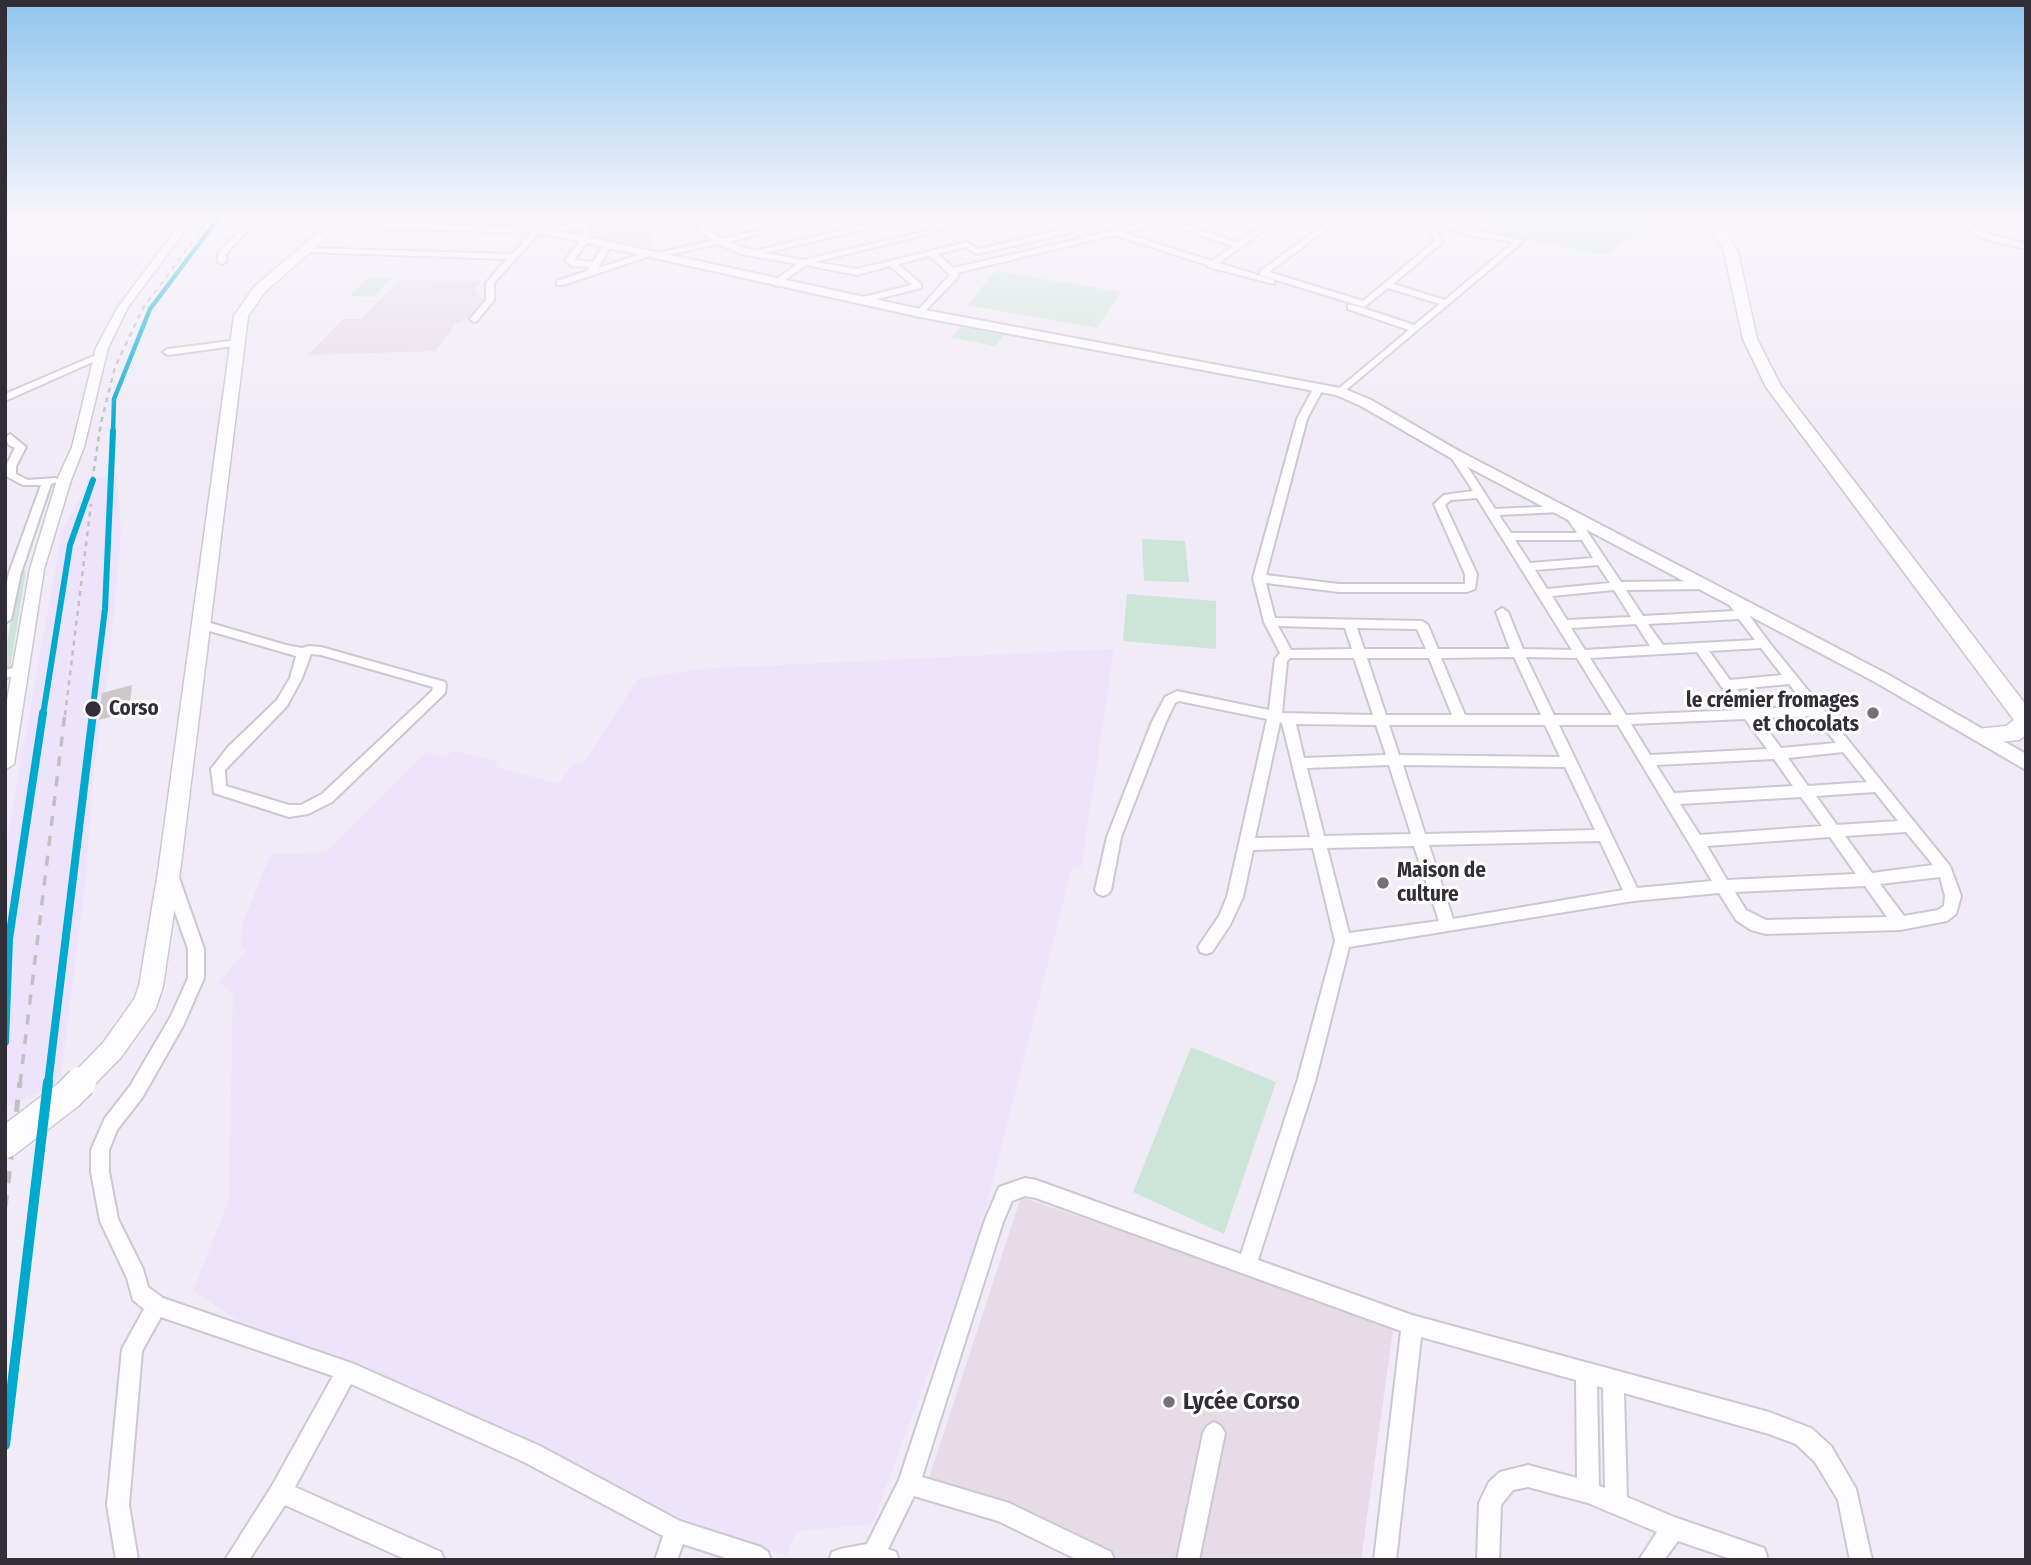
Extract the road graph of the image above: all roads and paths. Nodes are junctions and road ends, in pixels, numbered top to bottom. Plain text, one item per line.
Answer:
1 (136, 289) edge
2 (260, 289) edge
3 (490, 289) edge
4 (807, 289) edge
5 (906, 289) edge
6 (943, 289) edge
7 (1304, 289) edge
8 (1382, 289) edge
9 (1400, 289) edge
10 (1463, 289) edge
11 (1739, 289) edge
12 (1750, 289) edge
13 (862, 300) junction
14 (1446, 303) junction
15 (1362, 307) junction
16 (920, 313) junction
17 (474, 319) dead end
18 (1416, 329) junction
19 (238, 343) junction
20 (168, 352) dead end
21 (99, 357) junction
22 (1319, 387) junction
23 (1340, 392) junction
24 (5, 398) edge
25 (10, 437) dead end
26 (1454, 454) junction
27 (64, 480) junction
28 (47, 482) junction
29 (1481, 494) junction
30 (1492, 512) junction
31 (1566, 512) junction
32 (1507, 536) junction
33 (1584, 537) junction
34 (1601, 561) junction
35 (1525, 566) junction
36 (1259, 578) junction
37 (1705, 585) junction
38 (1619, 586) junction
39 (1544, 593) junction
40 (1730, 598) junction
41 (1502, 612) dead end
42 (1741, 615) junction
43 (5, 619) edge
44 (1640, 620) junction
45 (1270, 622) junction
46 (200, 624) junction
47 (1563, 624) junction
48 (1350, 625) junction
49 (1764, 644) junction
50 (1700, 649) junction
51 (1660, 650) junction
52 (303, 653) junction
53 (1518, 653) junction
54 (1287, 654) junction
55 (1433, 654) junction
56 (1581, 654) junction
57 (1360, 656) junction
58 (20, 670) junction
59 (5, 674) edge
60 (1792, 679) junction
61 (1726, 685) junction
62 (1817, 711) junction
63 (2025, 713) edge
64 (1747, 716) junction
65 (1281, 717) junction
66 (1460, 719) junction
67 (1551, 719) junction
68 (1381, 720) junction
69 (1622, 720) junction
70 (1980, 733) junction
71 (1845, 747) junction
72 (2026, 748) edge
73 (1776, 754) junction
74 (1392, 760) junction
75 (1646, 760) junction
76 (1570, 762) junction
77 (1301, 763) junction
78 (2026, 763) edge
79 (5, 764) edge
80 (1877, 787) junction
81 (1804, 790) junction
82 (1670, 799) junction
83 (1909, 826) junction
84 (1833, 831) junction
85 (1605, 835) junction
86 (1419, 838) junction
87 (1696, 841) junction
88 (1319, 843) junction
89 (1245, 844) junction
90 (1945, 870) junction
91 (169, 872) junction
92 (1866, 880) junction
93 (1723, 886) junction
94 (1103, 890) dead end
95 (1633, 894) junction
96 (1900, 923) junction
97 (1448, 926) junction
98 (1343, 941) junction
99 (1206, 947) dead end
100 (5, 1143) edge
101 (1247, 1266) junction
102 (157, 1306) junction
103 (1412, 1325) junction
104 (347, 1371) junction
105 (1586, 1375) junction
106 (1613, 1382) junction
107 (1214, 1433) dead end
108 (909, 1484) junction
109 (281, 1492) junction
110 (1588, 1492) junction
111 (1616, 1503) junction
112 (1674, 1528) junction
113 (676, 1531) junction
114 (1756, 1556) dead end
115 (881, 1557) edge
116 (127, 1560) edge
117 (236, 1560) edge
118 (433, 1560) edge
119 (666, 1560) edge
120 (760, 1560) edge
121 (840, 1560) edge
122 (1103, 1560) edge
123 (1188, 1560) edge
124 (1385, 1560) edge
125 (1488, 1560) edge
126 (1650, 1560) edge
127 (1861, 1560) edge

1 - 21 street
2 - 19 main road
3 - 17 street
4 - 13 main road
5 - 13 street
6 - 16 street
7 - 15 street
8 - 15 street
9 - 14 street
10 - 14 street
11 - 63 highway
12 - 63 highway
13 - 16 main road
14 - 18 street
15 - 18 street
16 - 22 main road
18 - 23 street
19 - 20 street
19 - 46 main road
21 - 24 street
21 - 27 street
22 - 23 main road
22 - 36 street
23 - 26 main road
25 - 28 street
26 - 29 street
26 - 31 main road
27 - 28 street
27 - 58 street
28 - 43 street
29 - 30 street
29 - 36 street
30 - 31 street
30 - 32 street
31 - 33 street
31 - 37 main road
32 - 33 street
32 - 35 street
33 - 34 street
34 - 35 street
34 - 38 street
35 - 39 street
36 - 45 street
37 - 38 street
37 - 40 main road
38 - 39 street
38 - 44 street
39 - 47 street
40 - 42 street
40 - 70 main road
41 - 53 street
42 - 44 street
42 - 49 street
44 - 47 street
44 - 51 street
45 - 48 street
45 - 54 street
46 - 52 street
46 - 91 main road
47 - 56 street
48 - 55 street
48 - 57 street
49 - 50 street
49 - 60 street
50 - 51 street
50 - 61 street
51 - 56 street
52 - 52 street
53 - 55 street
53 - 56 street
53 - 67 street
54 - 57 street
54 - 65 street
55 - 57 street
55 - 66 street
56 - 69 street
57 - 68 street
58 - 59 street
58 - 79 street
60 - 61 street
60 - 62 street
61 - 64 street
62 - 64 street
62 - 71 street
63 - 70 highway
64 - 69 street
64 - 73 street
65 - 68 street
65 - 77 street
65 - 89 street
65 - 94 street
66 - 67 street
66 - 68 street
67 - 69 street
67 - 76 street
68 - 74 street
69 - 75 street
70 - 72 main road
70 - 78 main road
71 - 73 street
71 - 80 street
73 - 75 street
73 - 81 street
74 - 76 street
74 - 77 street
74 - 86 street
75 - 82 street
76 - 85 street
77 - 88 street
80 - 81 street
80 - 83 street
81 - 82 street
81 - 84 street
82 - 87 street
83 - 84 street
83 - 90 street
84 - 87 street
84 - 92 street
85 - 86 street
85 - 95 street
86 - 88 street
86 - 97 street
87 - 93 street
88 - 89 street
88 - 98 street
89 - 99 street
90 - 92 street
90 - 96 street
91 - 100 main road, bridge
91 - 102 street
92 - 93 street
92 - 96 street
93 - 95 street
93 - 96 street
95 - 97 street
97 - 98 street
98 - 101 street
101 - 103 street
101 - 108 street
102 - 104 street
102 - 116 street
103 - 105 street
103 - 124 street
104 - 109 street
104 - 113 street
105 - 106 street
105 - 110 street
106 - 111 street
106 - 127 street
107 - 123 street
108 - 115 street
108 - 122 street
109 - 117 street
109 - 118 street
110 - 111 street
110 - 125 street
111 - 112 street
112 - 114 street
112 - 126 street
113 - 119 street
113 - 120 street
115 - 121 street

